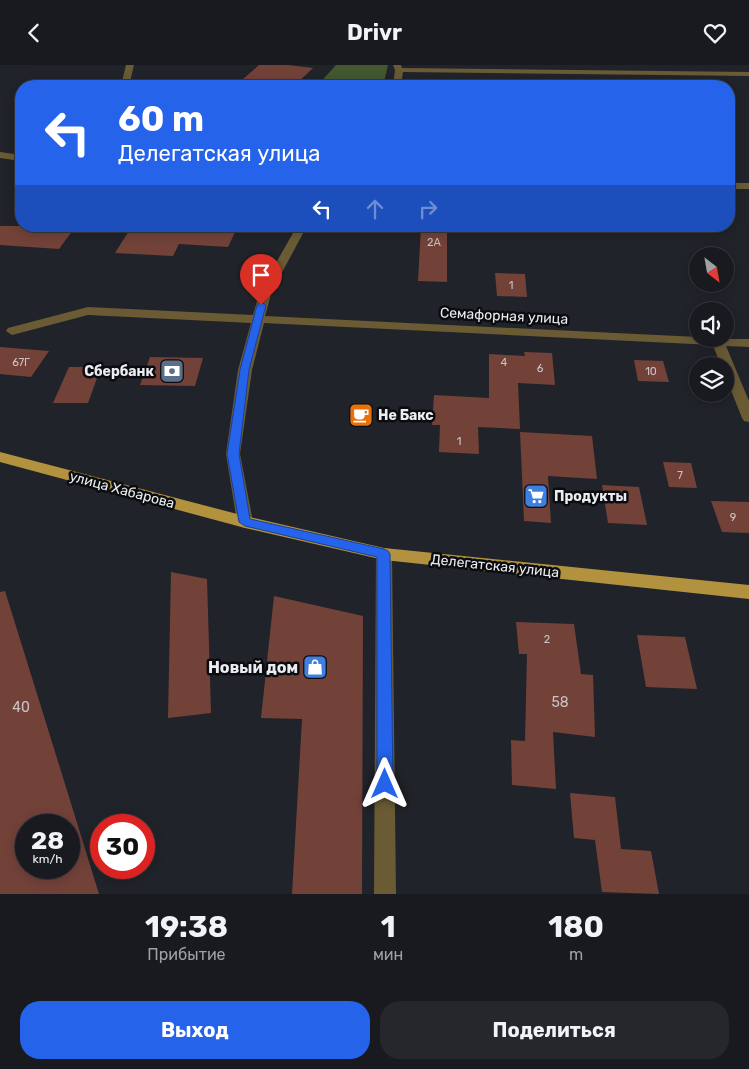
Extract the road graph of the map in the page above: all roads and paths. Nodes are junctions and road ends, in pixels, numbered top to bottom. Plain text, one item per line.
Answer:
1 (130, 65) edge
2 (398, 68) edge
3 (749, 74) edge
4 (126, 80) edge
5 (0, 155) edge
6 (15, 157) edge
7 (735, 185) edge
8 (749, 186) edge
9 (299, 232) edge
10 (257, 319) junction
11 (12, 331) dead end
12 (689, 341) edge
13 (734, 343) edge
14 (749, 343) edge
15 (720, 347) edge
16 (749, 417) edge
17 (0, 457) edge
18 (245, 522) junction
19 (384, 554) junction
20 (749, 592) edge
21 (386, 894) edge

1 - 4 street
2 - 3 street
5 - 6 street
7 - 8 street
9 - 10 street
10 - 11 street, Семафорная улица
10 - 12 street, Семафорная улица
10 - 18 street
13 - 14 street, Семафорная улица
15 - 16 street
17 - 18 main road, улица Хабарова
18 - 19 main road, Делегатская улица
19 - 20 main road, Делегатская улица
19 - 21 street

